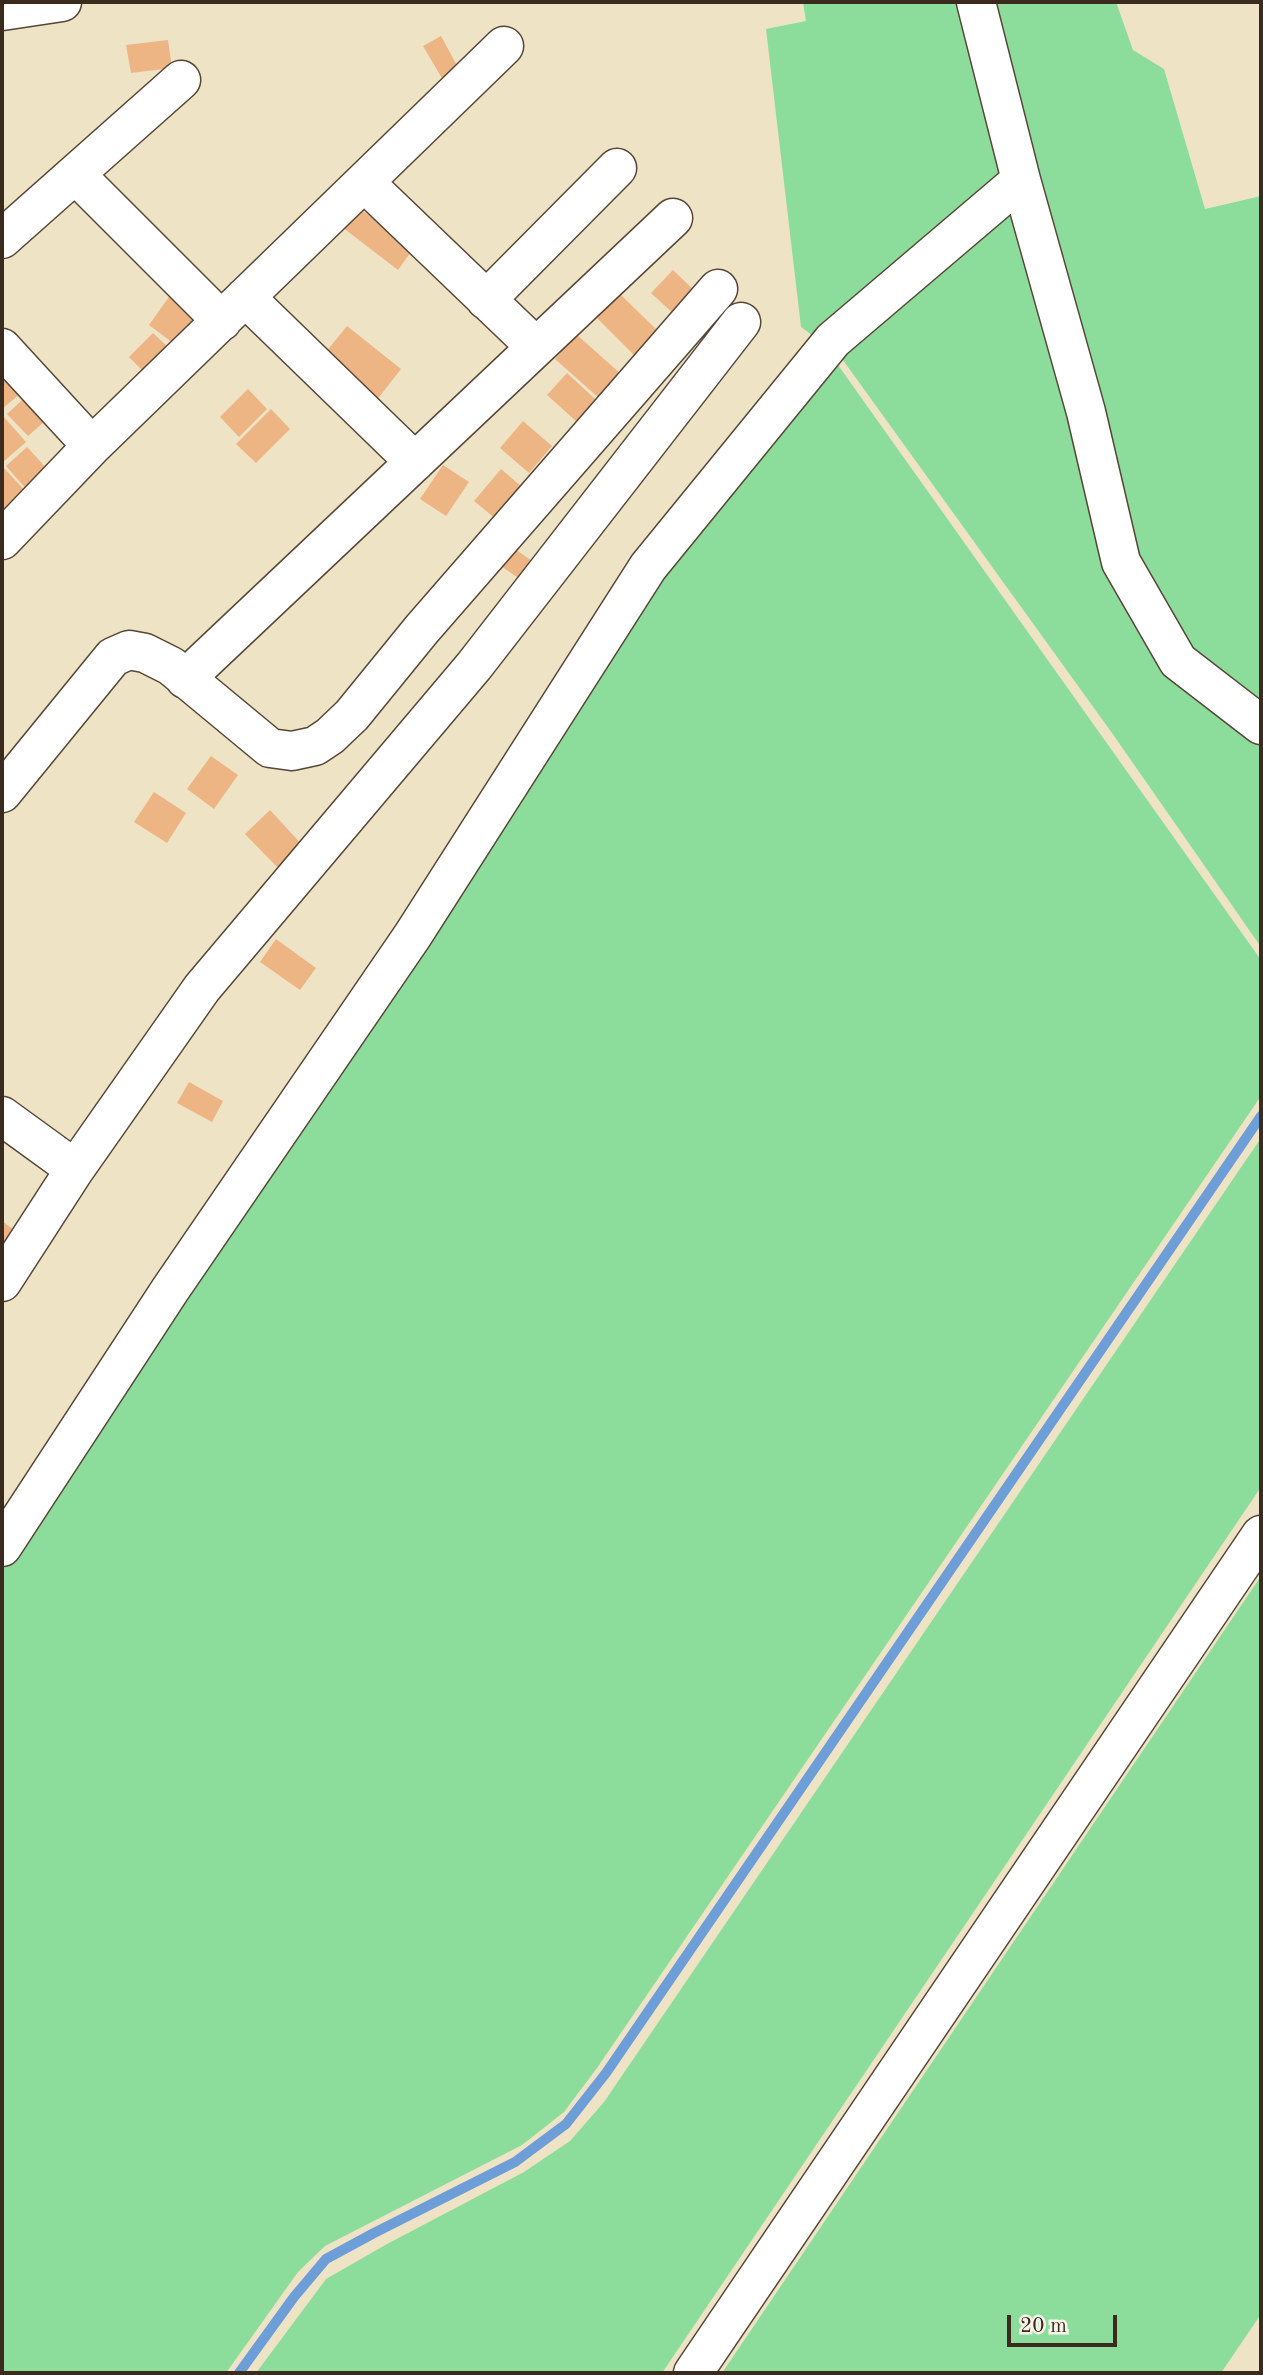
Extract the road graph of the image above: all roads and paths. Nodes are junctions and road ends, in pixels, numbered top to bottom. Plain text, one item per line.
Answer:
1 (62, 2) edge
2 (976, 2) edge
3 (2, 11) edge
4 (504, 46) dead end
5 (181, 80) dead end
6 (617, 167) dead end
7 (75, 174) junction
8 (1021, 180) junction
9 (364, 182) junction
10 (673, 218) dead end
11 (2, 239) edge
12 (718, 289) dead end
13 (486, 300) junction
14 (233, 309) junction
15 (741, 322) dead end
16 (536, 347) junction
17 (2, 348) edge
18 (92, 446) junction
19 (415, 462) junction
20 (2, 540) edge
21 (185, 679) junction
22 (1261, 725) edge
23 (2, 793) edge
24 (2, 1116) edge
25 (75, 1169) junction
26 (2, 1282) edge
27 (1261, 1535) edge
28 (2, 1547) edge
29 (693, 2373) edge

1 - 3 street
2 - 8 street
4 - 9 street
5 - 7 street
6 - 13 street
7 - 11 street
7 - 14 street
8 - 22 street
8 - 28 street
9 - 13 street
9 - 14 street
10 - 16 street
12 - 21 street
13 - 16 street
14 - 18 street
14 - 19 street
15 - 25 street
16 - 19 street
17 - 18 street
18 - 20 street
19 - 21 street
21 - 23 street
24 - 25 street
25 - 26 street
27 - 29 street

